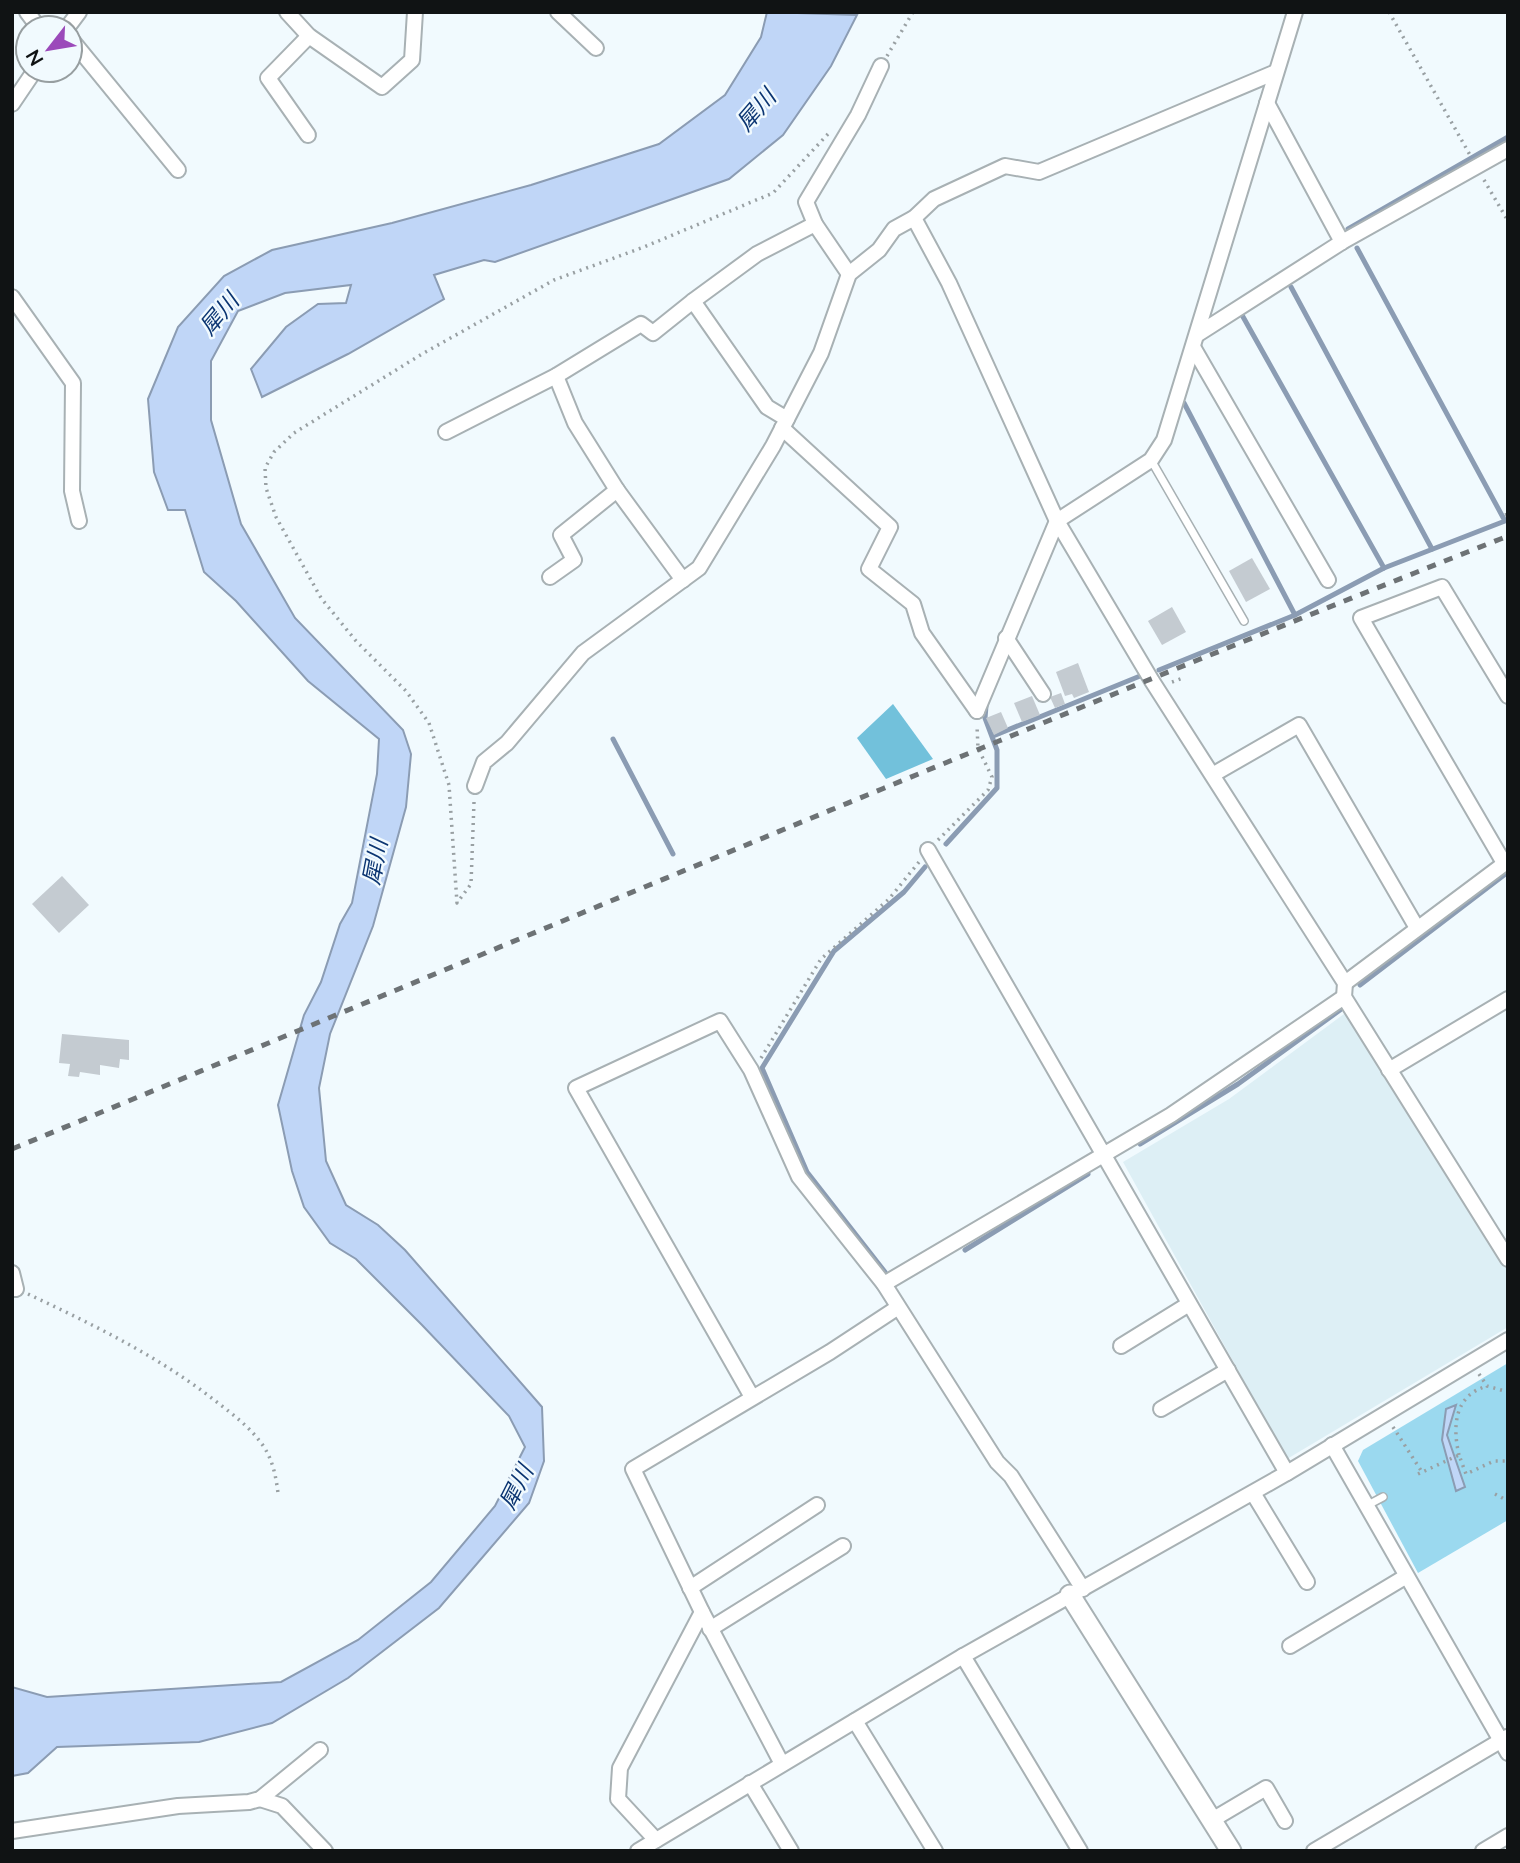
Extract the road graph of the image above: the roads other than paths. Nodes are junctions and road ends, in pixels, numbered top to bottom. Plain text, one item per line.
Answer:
1 (287, 12) edge
2 (415, 12) edge
3 (558, 12) edge
4 (1295, 12) edge
5 (309, 36) junction
6 (596, 48) dead end
7 (84, 55) edge
8 (881, 66) road end
9 (1276, 72) junction
10 (26, 84) edge
11 (1267, 103) junction
12 (12, 104) edge
13 (308, 135) dead end
14 (1508, 149) edge
15 (178, 170) dead end
16 (914, 218) junction
17 (815, 224) junction
18 (1342, 242) junction
19 (849, 274) junction
20 (12, 297) edge
21 (693, 301) junction
22 (1196, 340) junction
23 (556, 376) junction
24 (785, 424) junction
25 (446, 432) dead end
26 (1151, 460) junction
27 (617, 490) junction
28 (1057, 520) junction
29 (79, 521) dead end
30 (550, 577) dead end
31 (682, 580) junction
32 (1328, 580) dead end
33 (1244, 621) dead end
34 (1006, 638) junction
35 (1043, 694) dead end
36 (1508, 696) edge
37 (1214, 774) junction
38 (475, 786) road end
39 (928, 850) road end
40 (1506, 862) edge
41 (1417, 928) junction
42 (1345, 990) junction
43 (1508, 999) edge
44 (1390, 1070) junction
45 (1105, 1156) junction
46 (1508, 1259) edge
47 (12, 1273) edge
48 (884, 1284) junction
49 (14, 1289) edge
50 (1189, 1304) junction
51 (897, 1308) junction
52 (1508, 1340) edge
53 (1122, 1346) dead end
54 (1228, 1370) junction
55 (752, 1397) junction
56 (1161, 1409) dead end
57 (1332, 1445) junction
58 (1287, 1473) junction
59 (1253, 1493) junction
60 (1383, 1497) dead end
61 (817, 1505) dead end
62 (1365, 1506) junction
63 (843, 1546) dead end
64 (1405, 1577) junction
65 (1307, 1581) dead end
66 (690, 1588) junction
67 (1077, 1592) junction
68 (702, 1612) junction
69 (710, 1629) junction
70 (1290, 1646) dead end
71 (963, 1656) junction
72 (855, 1721) junction
73 (1505, 1743) edge
74 (320, 1750) dead end
75 (782, 1764) junction
76 (750, 1783) junction
77 (260, 1799) junction
78 (1212, 1821) junction
79 (1285, 1821) dead end
80 (12, 1831) edge
81 (1508, 1836) edge
82 (1337, 1837) junction
83 (648, 1847) edge
84 (325, 1851) edge
85 (791, 1851) edge
86 (935, 1851) edge
87 (1080, 1851) edge
88 (1231, 1851) edge
89 (1314, 1851) edge
90 (1345, 1851) edge
91 (1483, 1851) edge

1 - 5 street
2 - 5 street
3 - 6 street
4 - 9 street
5 - 13 street
7 - 15 street
8 - 17 street
9 - 11 street
9 - 16 street
10 - 12 street
11 - 18 street
11 - 22 street
14 - 18 street
16 - 19 street
16 - 28 street
17 - 19 street
17 - 21 street
18 - 22 street
19 - 24 street
20 - 29 street
21 - 23 street
21 - 24 street
22 - 26 street
22 - 32 street
23 - 25 street
23 - 27 street
24 - 31 street
24 - 34 street
26 - 28 street
26 - 33 lane
27 - 30 street
27 - 31 street
28 - 34 street
28 - 37 street
31 - 38 street
34 - 35 street
36 - 40 street
37 - 41 street
37 - 42 street
39 - 45 street
40 - 41 street
41 - 42 street
42 - 44 street
42 - 45 street
43 - 44 street
44 - 46 street
45 - 48 street
45 - 50 street
47 - 49 street
48 - 51 street
48 - 55 street
50 - 53 street
50 - 54 street
51 - 55 street
51 - 67 street
52 - 57 street
54 - 56 street
54 - 58 street
55 - 66 street
57 - 58 street
57 - 62 street
58 - 59 street
59 - 65 street
59 - 67 street
60 - 62 lane
61 - 66 street
62 - 64 street
63 - 69 street
64 - 70 street
64 - 73 street
66 - 68 street
67 - 71 street
67 - 78 street
68 - 69 street
68 - 83 street
69 - 75 street
71 - 72 street
71 - 87 street
72 - 75 street
72 - 86 street
73 - 82 street
74 - 77 street
75 - 76 street
76 - 83 street
76 - 85 street
77 - 80 street
77 - 84 street
78 - 79 street
78 - 88 street
81 - 91 street
82 - 89 street
82 - 90 street

